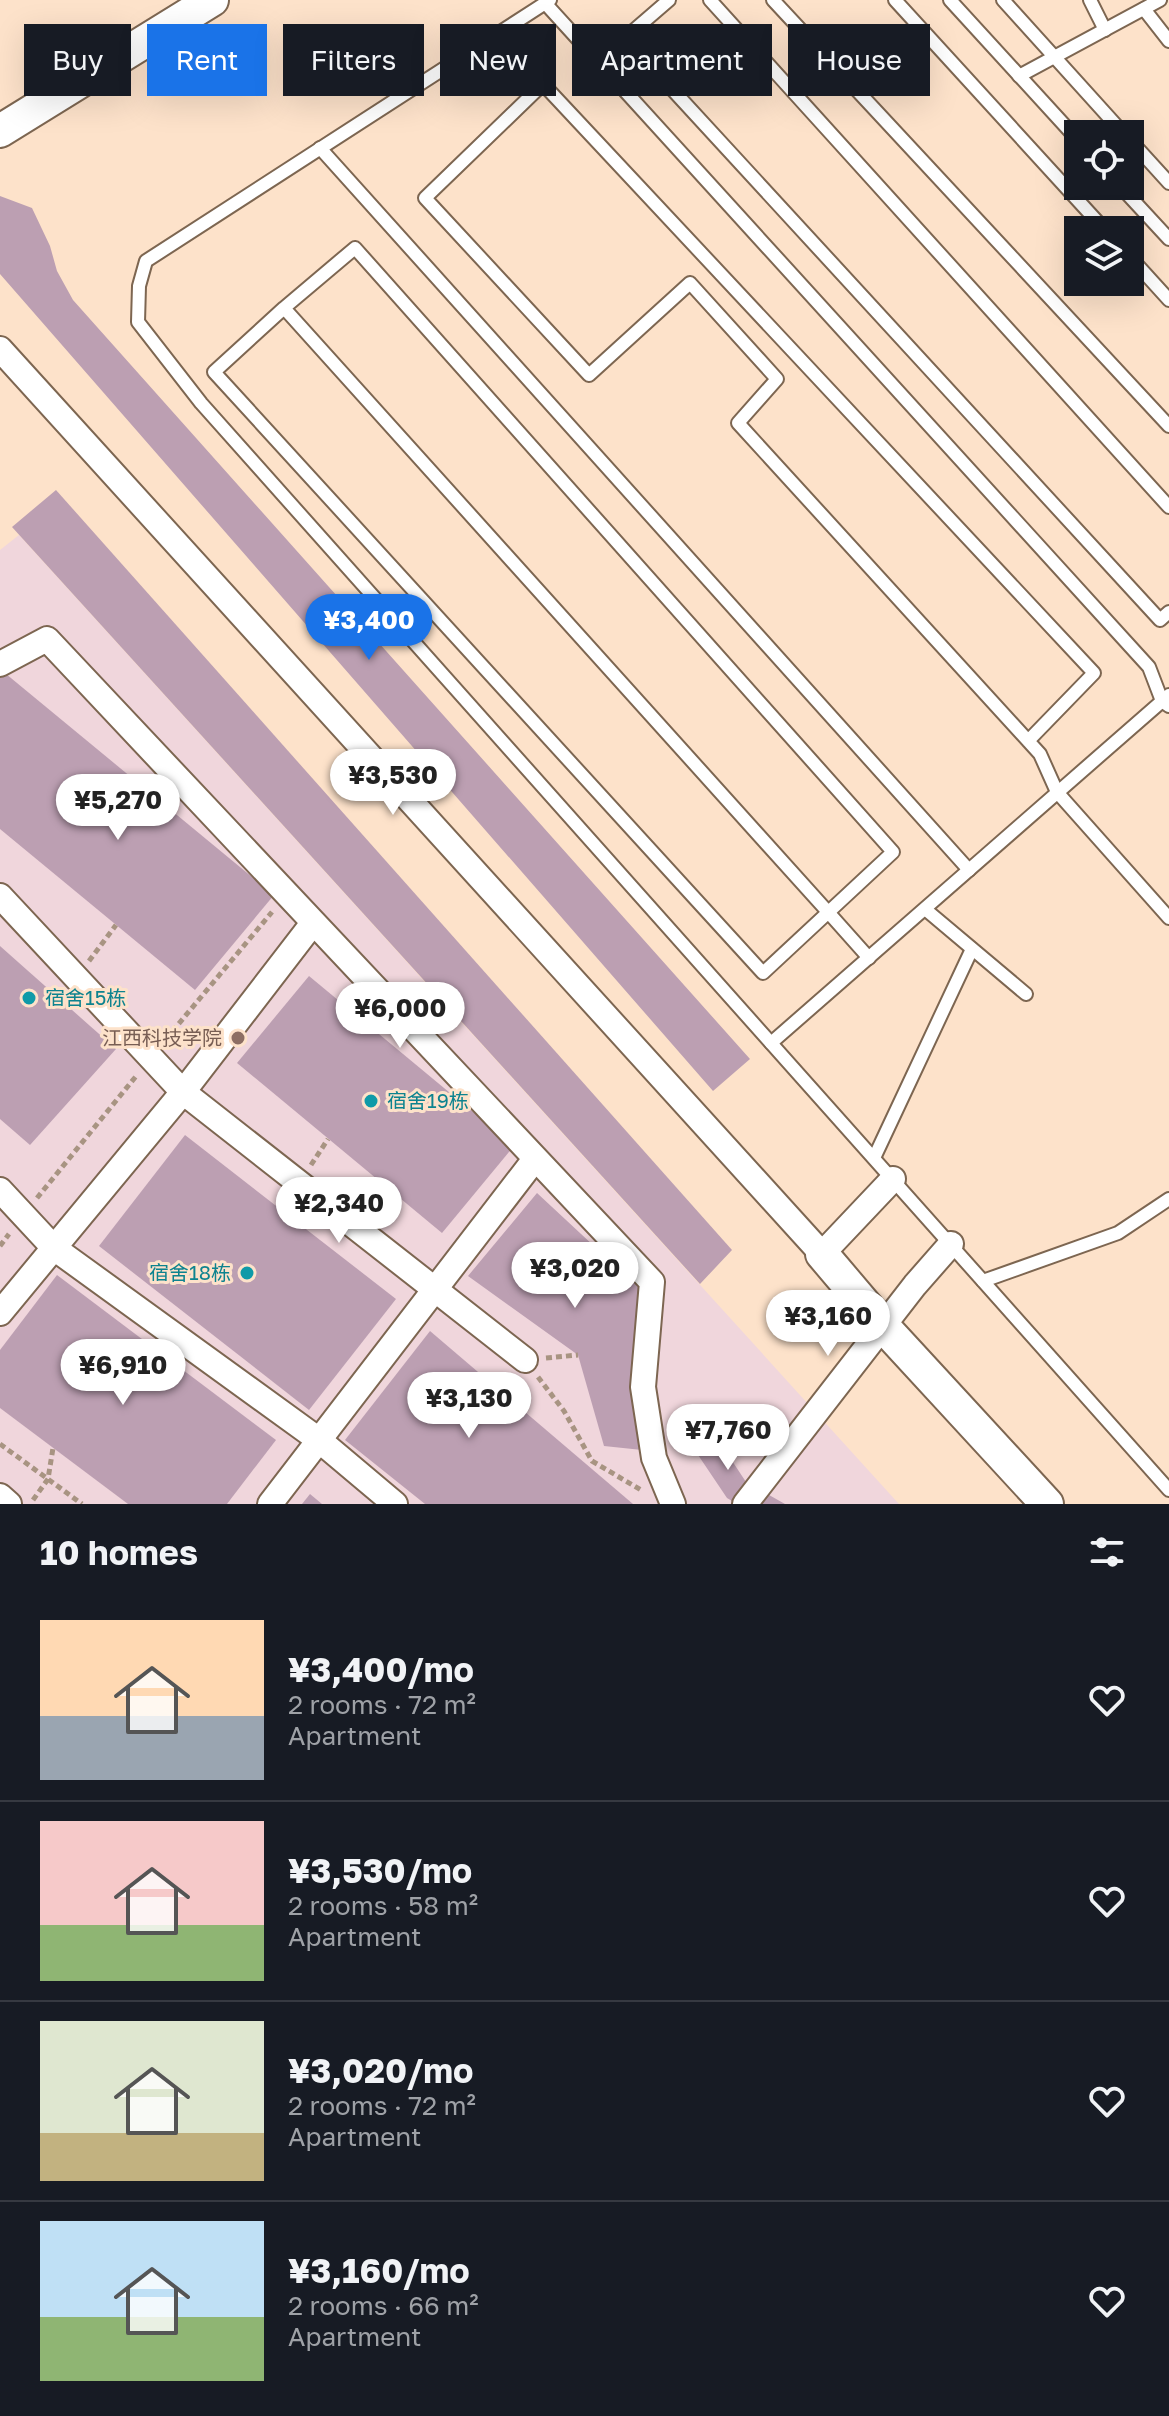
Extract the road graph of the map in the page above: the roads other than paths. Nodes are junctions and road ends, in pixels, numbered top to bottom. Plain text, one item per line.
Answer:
1 (212, 0) edge
2 (669, 0) edge
3 (710, 0) edge
4 (773, 0) edge
5 (895, 0) edge
6 (950, 0) edge
7 (1003, 0) edge
8 (1090, 0) edge
9 (1160, 0) edge
10 (548, 2) edge
11 (1144, 9) junction
12 (1105, 30) junction
13 (1169, 41) edge
14 (1054, 57) junction
15 (1019, 76) junction
16 (1111, 120) edge
17 (1064, 125) edge
18 (0, 131) edge
19 (320, 148) junction
20 (1144, 154) edge
21 (1164, 173) edge
22 (1169, 183) edge
23 (1133, 200) edge
24 (1092, 216) edge
25 (1169, 239) edge
26 (1144, 272) edge
27 (1169, 300) edge
28 (284, 308) junction
29 (0, 349) edge
30 (1169, 426) edge
31 (1169, 507) edge
32 (1169, 612) edge
33 (0, 664) edge
34 (1167, 701) edge
35 (1028, 741) junction
36 (1057, 792) junction
37 (969, 870) junction
38 (0, 896) edge
39 (925, 909) junction
40 (828, 912) junction
41 (1169, 918) edge
42 (313, 923) junction
43 (972, 949) junction
44 (869, 958) junction
45 (1026, 994) dead end
46 (771, 1043) junction
47 (183, 1092) junction
48 (874, 1158) junction
49 (535, 1159) junction
50 (893, 1179) junction
51 (0, 1190) edge
52 (1169, 1199) edge
53 (951, 1244) junction
54 (54, 1248) junction
55 (822, 1254) junction
56 (983, 1281) junction
57 (435, 1289) junction
58 (0, 1313) edge
59 (883, 1326) junction
60 (525, 1360) road end
61 (319, 1440) junction
62 (1169, 1490) edge
63 (0, 1496) edge
64 (663, 1500) edge
65 (9, 1504) edge
66 (270, 1504) edge
67 (395, 1504) edge
68 (745, 1504) edge
69 (1047, 1504) edge

1 - 18 street
2 - 32 lane
3 - 31 lane
4 - 30 lane
5 - 24 lane
6 - 15 lane
7 - 14 lane
8 - 12 lane
9 - 11 lane
10 - 19 lane
10 - 34 lane
11 - 12 lane
11 - 13 lane
12 - 14 lane
14 - 15 lane
14 - 16 lane
15 - 17 lane
19 - 37 lane
19 - 46 lane
20 - 21 lane
21 - 22 lane
23 - 25 lane
26 - 27 lane
28 - 40 lane
28 - 40 lane
28 - 40 lane
29 - 55 street
33 - 42 street
34 - 36 lane
35 - 35 lane
35 - 36 lane
36 - 37 lane
36 - 41 lane
37 - 39 lane
38 - 47 street
39 - 43 lane
39 - 44 lane
40 - 44 lane
42 - 47 street
42 - 49 street
43 - 45 lane
43 - 48 lane
44 - 46 lane
46 - 48 lane
47 - 54 street
47 - 57 street
48 - 50 lane
49 - 57 street
49 - 64 street
50 - 53 lane
50 - 55 street
51 - 54 street
52 - 56 lane
53 - 56 lane
53 - 59 street
54 - 58 street
54 - 61 street
55 - 59 street
56 - 62 lane
57 - 60 street
57 - 61 street
59 - 68 street
59 - 69 street
61 - 66 street
61 - 67 street
63 - 65 street

